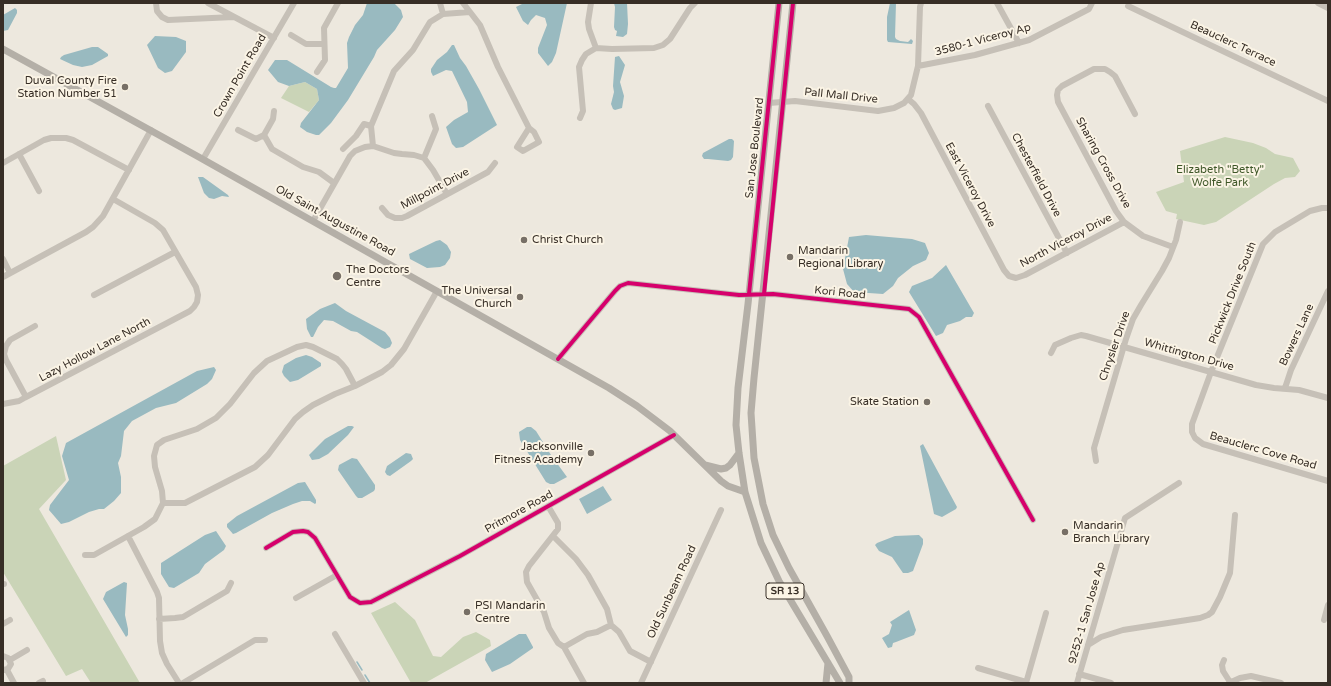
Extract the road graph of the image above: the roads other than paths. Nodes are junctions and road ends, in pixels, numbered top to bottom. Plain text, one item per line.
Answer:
1 (156, 3) edge
2 (208, 3) edge
3 (294, 3) edge
4 (338, 3) edge
5 (440, 3) edge
6 (463, 3) edge
7 (591, 3) edge
8 (695, 3) edge
9 (779, 3) edge
10 (793, 3) edge
11 (921, 3) edge
12 (997, 3) edge
13 (1092, 3) edge
14 (1318, 3) edge
15 (1128, 6) dead end
16 (1328, 8) edge
17 (470, 12) junction
18 (443, 14) junction
19 (234, 17) junction
20 (291, 35) dead end
21 (274, 38) junction
22 (1019, 43) junction
23 (324, 44) junction
24 (596, 48) junction
25 (3, 49) edge
26 (918, 66) junction
27 (317, 72) dead end
28 (908, 99) junction
29 (1328, 101) edge
30 (783, 102) junction
31 (768, 103) junction
32 (988, 106) dead end
33 (274, 111) dead end
34 (1135, 114) dead end
35 (432, 116) dead end
36 (580, 118) dead end
37 (371, 126) junction
38 (529, 128) dead end
39 (151, 130) junction
40 (238, 130) dead end
41 (264, 135) junction
42 (373, 146) junction
43 (343, 149) dead end
44 (19, 154) junction
45 (424, 158) junction
46 (203, 159) junction
47 (3, 163) edge
48 (495, 163) dead end
49 (129, 170) junction
50 (334, 183) junction
51 (39, 191) dead end
52 (447, 194) junction
53 (113, 199) junction
54 (382, 208) dead end
55 (1325, 208) edge
56 (313, 221) junction
57 (1124, 222) junction
58 (1180, 222) dead end
59 (1173, 247) junction
60 (175, 252) junction
61 (1067, 253) junction
62 (3, 259) edge
63 (10, 273) junction
64 (3, 277) edge
65 (1016, 278) joint
66 (437, 291) junction
67 (1328, 291) edge
68 (749, 294) junction
69 (764, 294) junction
70 (94, 295) dead end
71 (36, 326) dead end
72 (1123, 347) junction
73 (1051, 354) dead end
74 (558, 359) junction
75 (1211, 372) junction
76 (355, 386) junction
77 (1285, 388) junction
78 (26, 397) junction
79 (1328, 398) edge
80 (3, 404) edge
81 (674, 435) junction
82 (1195, 438) joint
83 (738, 453) junction
84 (1096, 461) dead end
85 (705, 465) junction
86 (1328, 481) edge
87 (1179, 483) dead end
88 (745, 492) junction
89 (163, 503) junction
90 (548, 506) junction
91 (721, 510) dead end
92 (1235, 515) dead end
93 (1033, 520) dead end
94 (128, 536) junction
95 (553, 536) junction
96 (266, 548) dead end
97 (85, 555) dead end
98 (336, 575) junction
99 (230, 583) dead end
100 (296, 598) dead end
101 (1328, 605) edge
102 (1046, 613) dead end
103 (159, 618) junction
104 (10, 620) dead end
105 (1324, 620) dead end
106 (3, 624) edge
107 (611, 625) junction
108 (335, 634) dead end
109 (265, 640) dead end
110 (1088, 645) junction
111 (564, 647) junction
112 (27, 650) dead end
113 (3, 656) edge
114 (10, 660) junction
115 (1224, 660) dead end
116 (651, 662) junction
117 (828, 662) junction
118 (978, 668) dead end
119 (5, 670) edge
120 (1079, 674) junction
121 (14, 683) edge
122 (178, 683) edge
123 (183, 683) edge
124 (364, 683) edge
125 (584, 683) edge
126 (641, 683) edge
127 (826, 683) edge
128 (840, 683) edge
129 (849, 683) edge
130 (1026, 683) edge
131 (1076, 683) edge
132 (1111, 683) edge
133 (1230, 683) edge
134 (1281, 683) edge

1 - 19 street
2 - 19 street
3 - 21 street, Crown Point Road
4 - 23 street
5 - 18 street
6 - 17 street
7 - 24 street
8 - 24 street
9 - 31 main road, San Jose Boulevard / SR 13
10 - 30 main road, SR 13
11 - 26 street, 3580-1 Viceroy Ap
12 - 22 street
13 - 22 street, 3580-1 Viceroy Ap
14 - 16 street
15 - 29 street, Beauclerc Terrace
17 - 18 street
17 - 38 street
18 - 37 street
19 - 21 street
20 - 23 street
21 - 46 street, Crown Point Road
22 - 26 street, 3580-1 Viceroy Ap
23 - 27 street
24 - 36 street
25 - 39 main road, Old Saint Augustine Road
26 - 28 street, 3580-1 Viceroy Ap
28 - 30 street, Pall Mall Drive
28 - 65 street, East Viceroy Drive
30 - 31 street, Pall Mall Drive
30 - 69 main road, SR 13
31 - 68 main road, San Jose Boulevard / SR 13
32 - 61 street, Chesterfield Drive
33 - 41 street
34 - 57 street, Sharing Cross Drive
35 - 45 street
37 - 42 street
37 - 43 street
39 - 46 main road, Old Saint Augustine Road
39 - 49 street
40 - 41 street
41 - 50 street
42 - 45 street
42 - 50 street
44 - 47 street
44 - 49 street
44 - 51 street
45 - 52 street
46 - 56 main road, Old Saint Augustine Road
48 - 52 street, Millpoint Drive
49 - 53 street
50 - 56 street
52 - 54 street, Millpoint Drive
53 - 60 street
53 - 63 street
55 - 75 street, Pickwick Drive South
56 - 66 main road, Old Saint Augustine Road
57 - 59 street, Sharing Cross Drive
57 - 61 street, North Viceroy Drive
58 - 59 street, Chrysler Drive
59 - 72 street, Chrysler Drive
60 - 70 street
60 - 78 street, Lazy Hollow Lane North
61 - 65 street, North Viceroy Drive
62 - 63 street
63 - 64 street
66 - 74 main road, Old Saint Augustine Road
66 - 76 street
67 - 77 street, Bowers Lane
68 - 69 street, Kori Road
68 - 74 street, Kori Road
68 - 83 main road, San Jose Boulevard / SR 13
69 - 93 street, Kori Road
69 - 129 main road, SR 13
71 - 78 street
72 - 73 street, Whittington Drive
72 - 75 street, Whittington Drive
72 - 84 street, Chrysler Drive
74 - 81 main road, Old Saint Augustine Road
75 - 77 street, Whittington Drive
75 - 82 street, Pickwick Drive South
76 - 89 street
76 - 89 street
77 - 79 street, Whittington Drive
78 - 80 street, Lazy Hollow Lane North
81 - 85 main road, Old Saint Augustine Road
81 - 90 street, Pritmore Road
82 - 86 street, Beauclerc Cove Road
83 - 85 main road
83 - 88 main road, San Jose Boulevard / SR 13
85 - 88 main road, Old Saint Augustine Road
87 - 110 street, 9252-1 San Jose Ap
88 - 117 main road, San Jose Boulevard / SR 13
89 - 94 street
90 - 95 street
90 - 98 street, Pritmore Road
91 - 116 street, Old Sunbeam Road
92 - 110 street
94 - 97 street
94 - 103 street
95 - 107 street
95 - 111 street
96 - 98 street
98 - 100 street
99 - 103 street
101 - 105 street
102 - 130 street
103 - 122 street
104 - 106 street
107 - 111 street
107 - 116 street
108 - 124 street
109 - 123 street
110 - 120 street, 9252-1 San Jose Ap
111 - 125 street
112 - 114 street
113 - 114 street
114 - 119 street
115 - 133 street
116 - 126 street, Old Sunbeam Road
117 - 127 main road
117 - 128 main road, San Jose Boulevard / SR 13
118 - 130 street
119 - 121 street
120 - 131 street, 9252-1 San Jose Ap
120 - 132 street
133 - 134 street

